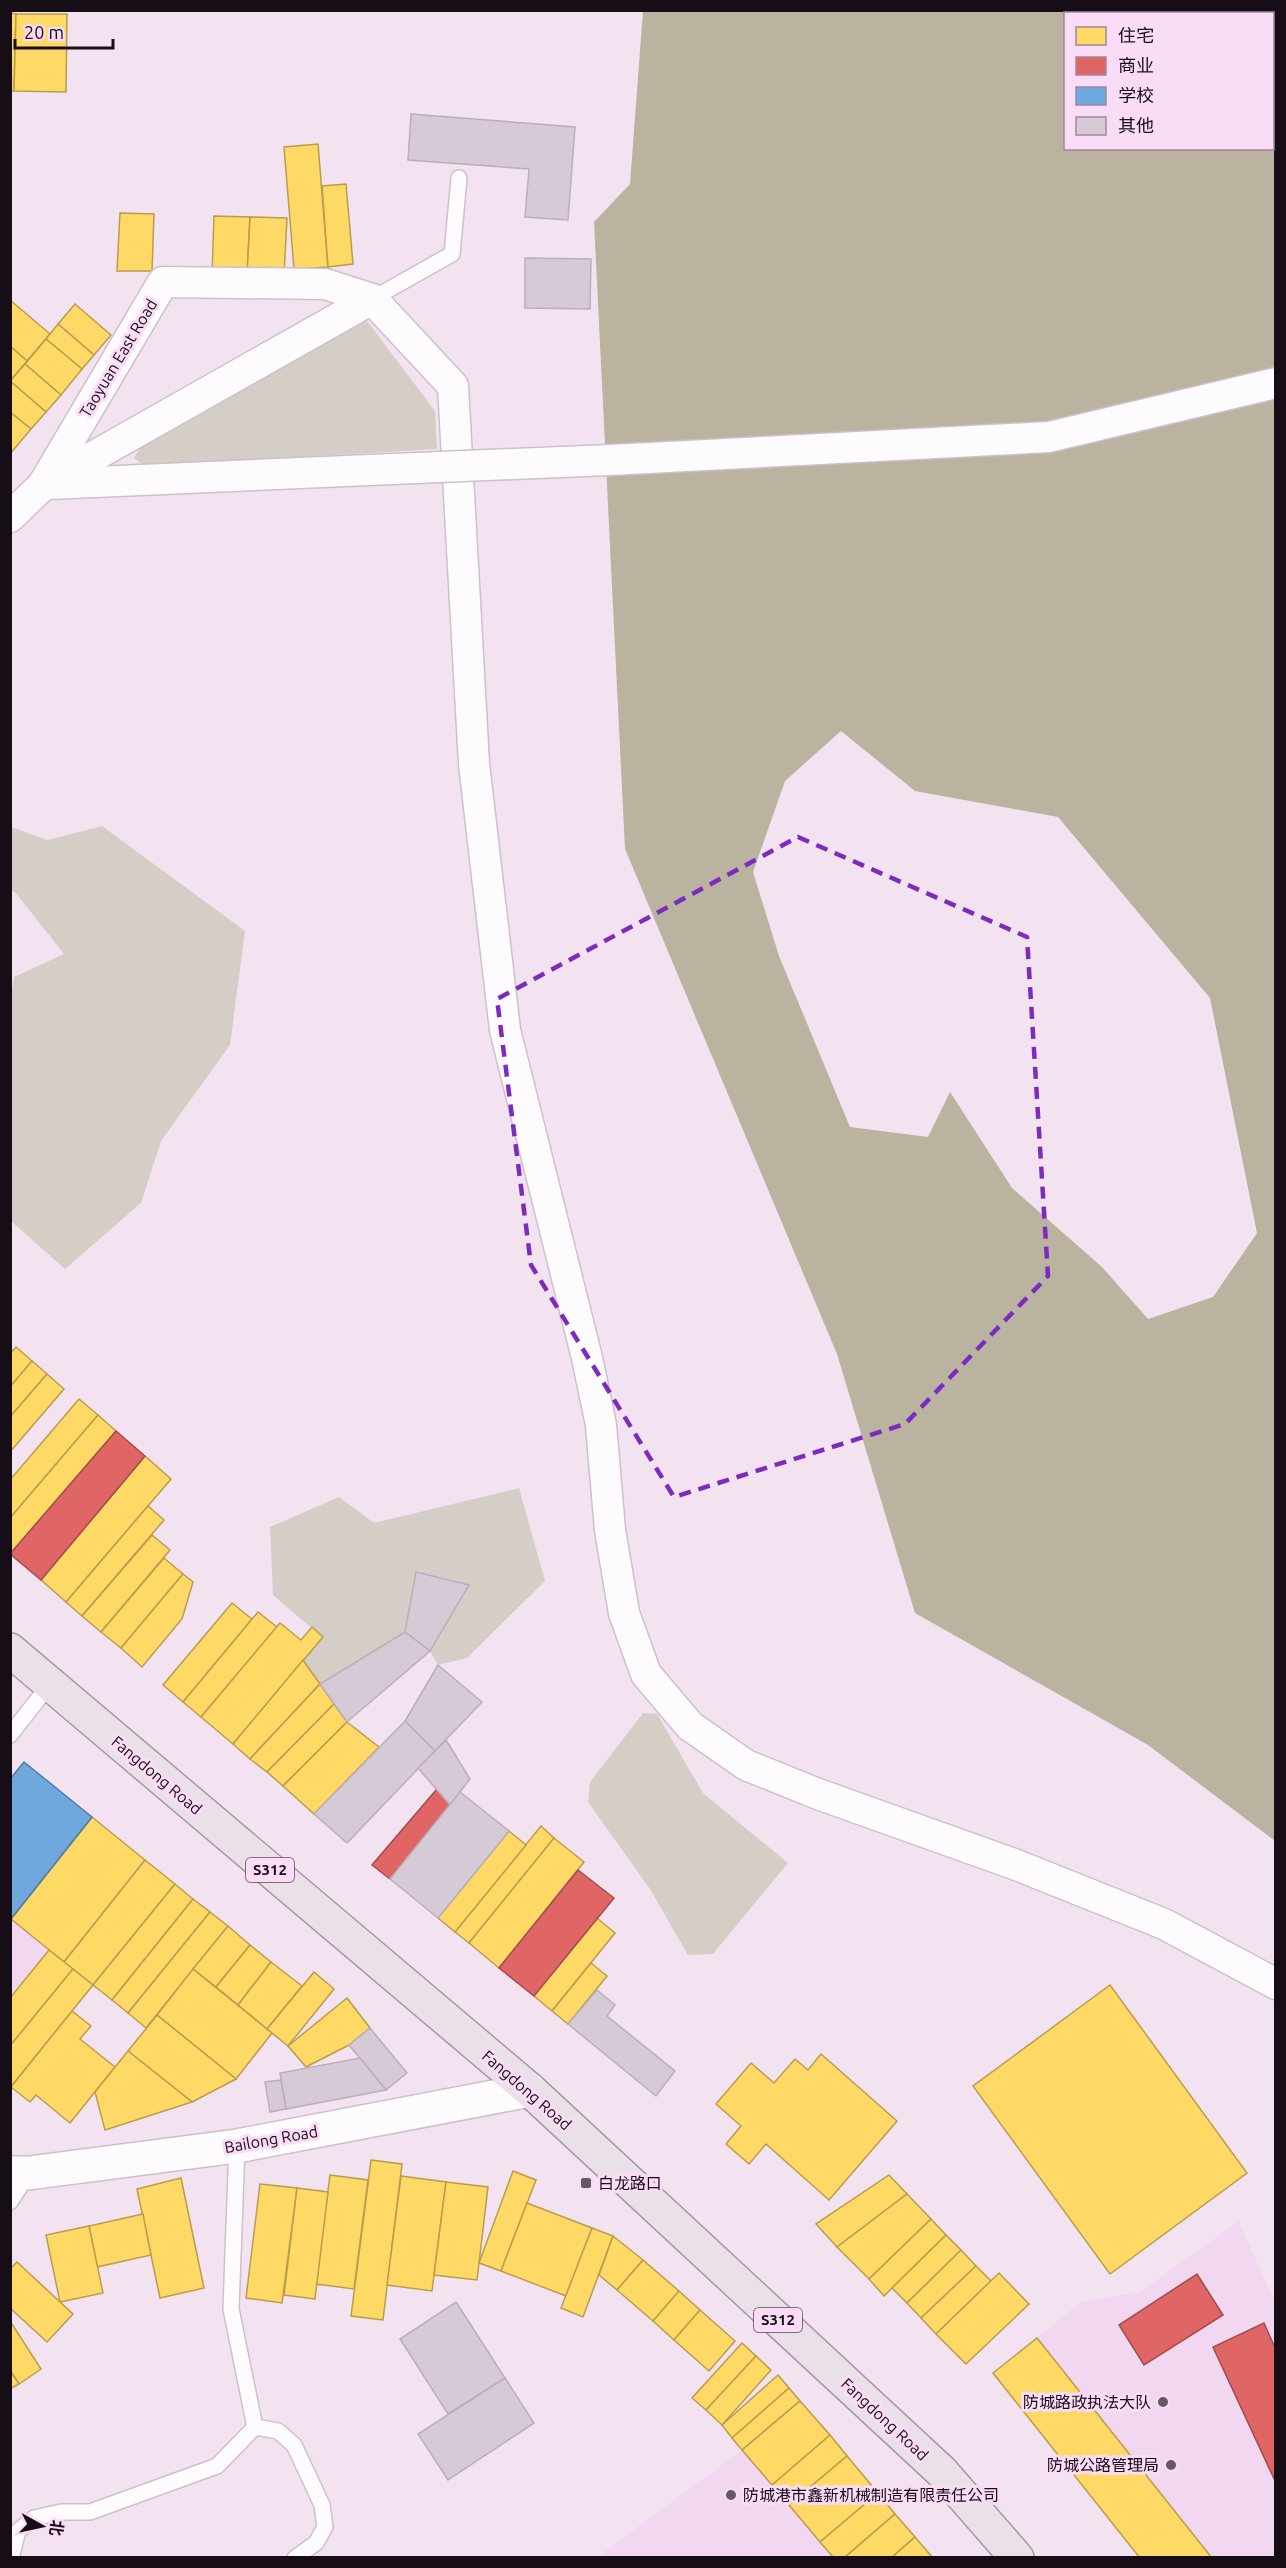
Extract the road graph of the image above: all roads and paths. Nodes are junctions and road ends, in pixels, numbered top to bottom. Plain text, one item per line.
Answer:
1 (459, 178) dead end
2 (372, 299) junction
3 (1275, 383) edge
4 (43, 485) junction
5 (10, 517) edge
6 (10, 1650) edge
7 (50, 1684) junction
8 (10, 1736) edge
9 (1275, 1984) edge
10 (530, 2090) junction
11 (237, 2146) junction
12 (20, 2173) edge
13 (10, 2202) edge
14 (255, 2427) junction
15 (11, 2558) edge
16 (295, 2558) edge
17 (1017, 2558) edge

1 - 2 lane
2 - 4 street
2 - 4 street, Taoyuan East Road
2 - 9 street
3 - 4 street, bridge
4 - 5 street, Taoyuan East Road
6 - 7 main road, Fangdong Road / S312
7 - 8 lane
7 - 10 main road, Fangdong Road / S312
10 - 11 street, Bailong Road
10 - 17 main road, Fangdong Road / S312
11 - 12 street, Bailong Road
11 - 14 lane
12 - 13 lane
14 - 15 lane
14 - 16 lane

